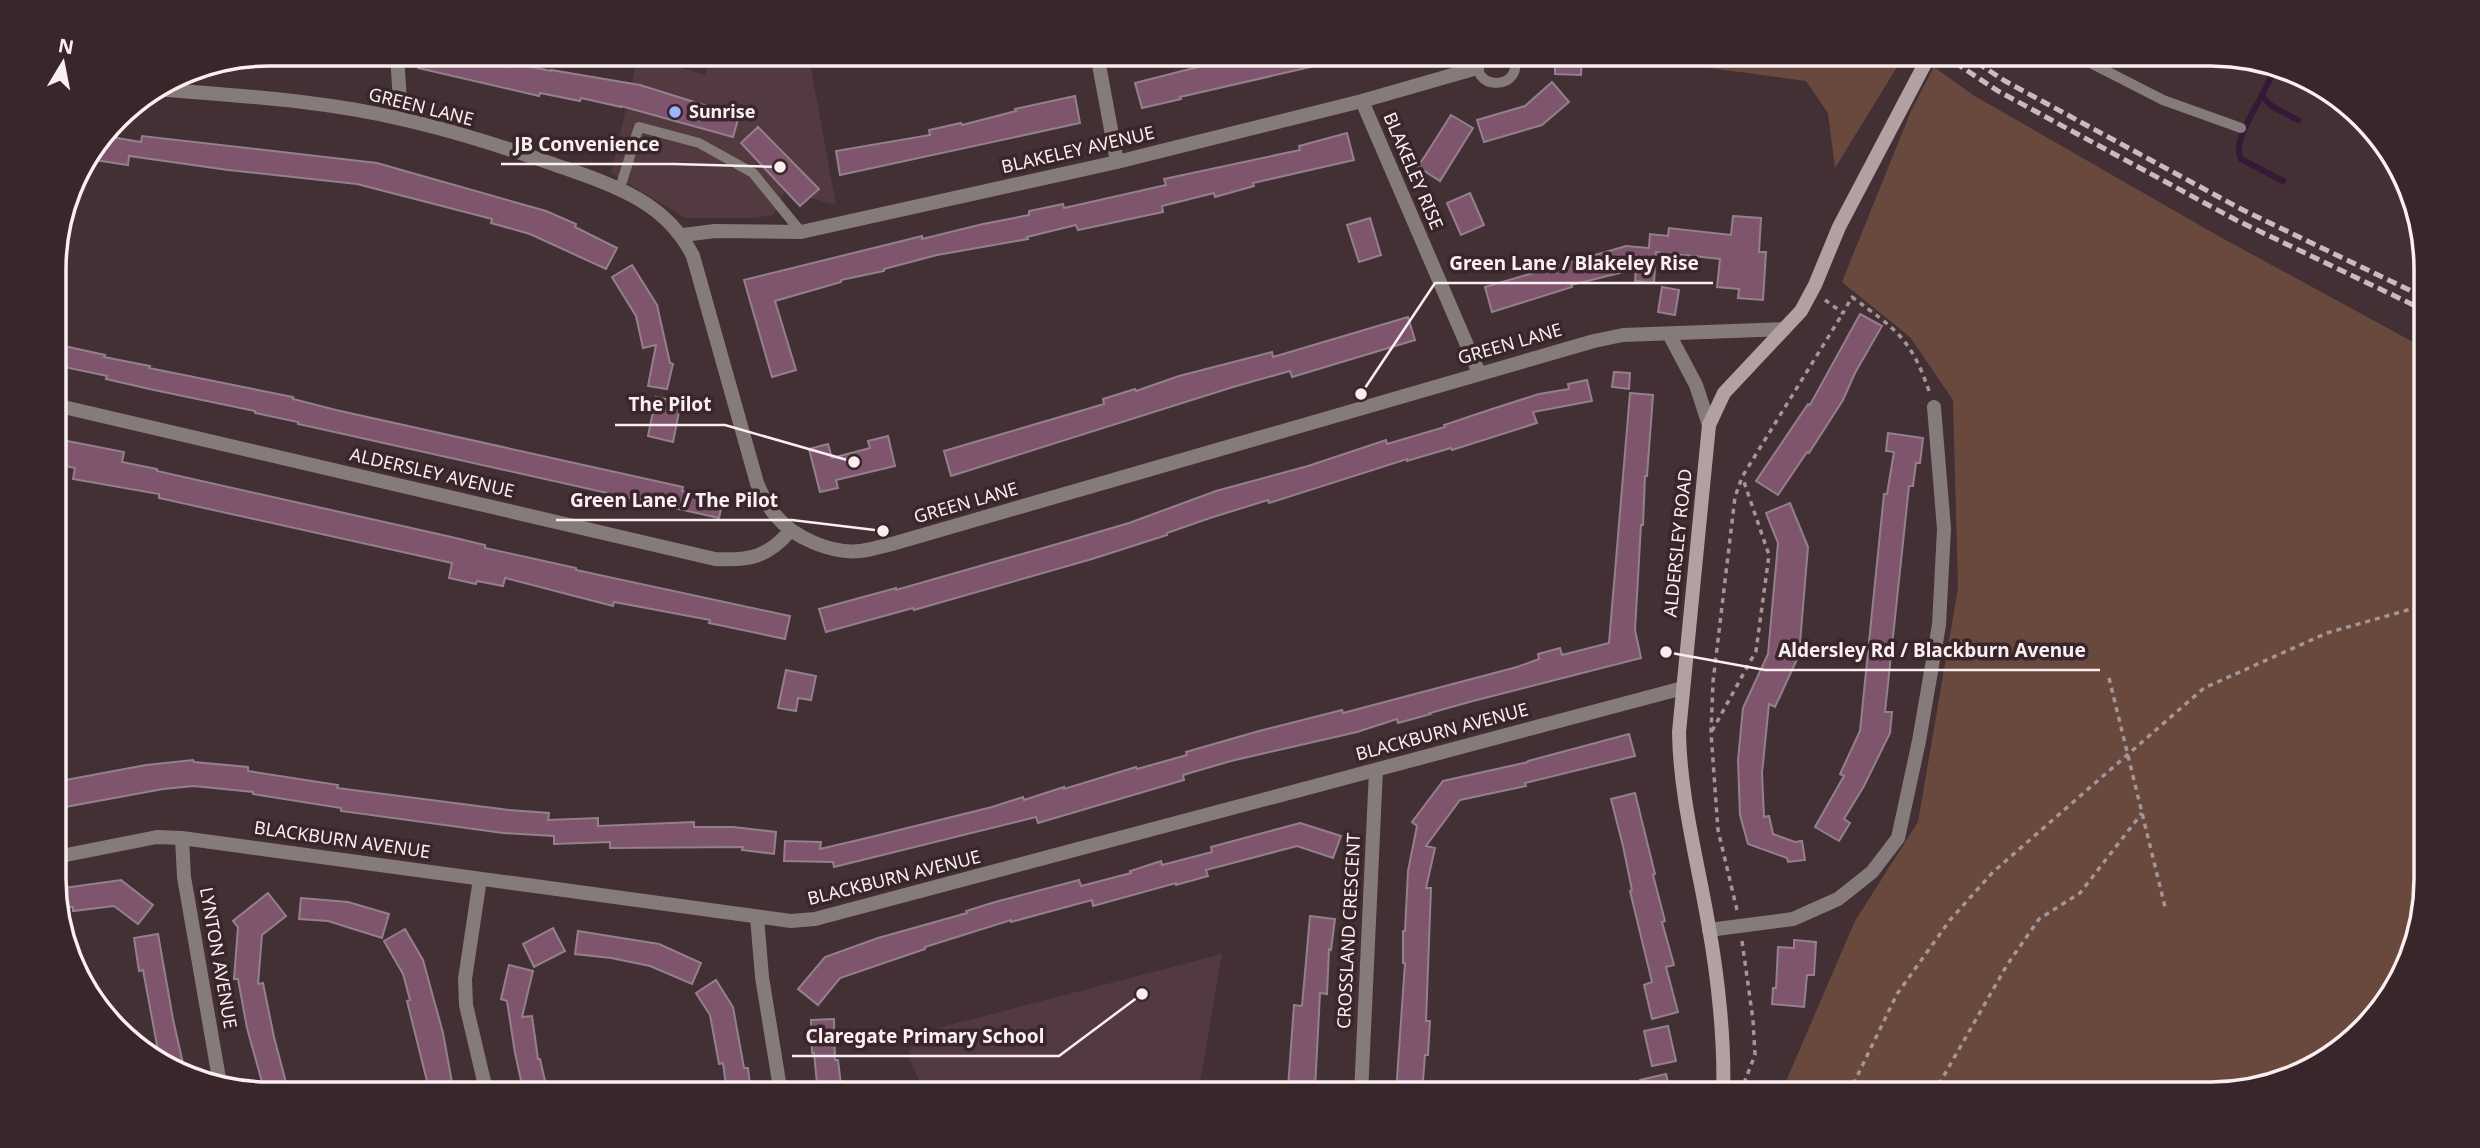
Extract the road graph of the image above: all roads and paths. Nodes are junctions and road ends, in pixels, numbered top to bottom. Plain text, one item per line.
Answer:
1 (1462, 66) edge
2 (1479, 66) edge
3 (1516, 66) edge
4 (1925, 66) edge
5 (2097, 66) edge
6 (398, 67) edge
7 (1099, 67) edge
8 (175, 91) edge
9 (1362, 101) junction
10 (401, 118) junction
11 (2241, 128) dead end
12 (1116, 162) junction
13 (620, 188) junction
14 (802, 232) junction
15 (683, 235) junction
16 (1812, 291) junction
17 (1843, 313) junction
18 (1784, 329) junction
19 (1669, 334) junction
20 (1479, 373) junction
21 (1934, 407) joint
22 (67, 408) edge
23 (1709, 425) junction
24 (1742, 477) junction
25 (791, 530) junction
26 (2414, 608) edge
27 (2109, 678) dead end
28 (1683, 688) junction
29 (1711, 733) junction
30 (2128, 755) junction
31 (1376, 770) junction
32 (2142, 813) junction
33 (182, 838) junction
34 (66, 855) edge
35 (480, 878) junction
36 (2166, 911) dead end
37 (757, 916) junction
38 (1740, 925) junction
39 (1709, 930) junction
40 (218, 1075) edge
41 (1362, 1081) edge
42 (1723, 1081) edge
43 (1745, 1081) edge
44 (1855, 1081) edge
45 (1941, 1081) edge
46 (484, 1082) edge
47 (779, 1082) edge

1 - 9 street, BLAKELEY AVENUE
2 - 3 lane
4 - 16 street, ALDERSLEY ROAD
5 - 11 lane
6 - 10 street
7 - 12 street
8 - 10 street, GREEN LANE
9 - 12 street, BLAKELEY AVENUE
9 - 20 street, BLAKELEY RISE
10 - 13 street, GREEN LANE
12 - 14 street, BLAKELEY AVENUE
13 - 14 lane
13 - 15 street, GREEN LANE
14 - 15 street, BLAKELEY AVENUE
15 - 25 street, GREEN LANE
16 - 17 path
16 - 18 street, ALDERSLEY ROAD
17 - 21 path
17 - 24 path
18 - 19 street, GREEN LANE
18 - 23 street, ALDERSLEY ROAD
19 - 20 street, GREEN LANE
19 - 23 street
20 - 25 street, GREEN LANE
21 - 38 street
22 - 25 street, ALDERSLEY AVENUE
23 - 28 street, ALDERSLEY ROAD
24 - 29 path
24 - 29 path
26 - 30 path
27 - 30 path
28 - 31 street, BLACKBURN AVENUE
28 - 39 street, ALDERSLEY ROAD
29 - 38 path
30 - 32 path
30 - 44 path
31 - 37 street, BLACKBURN AVENUE
31 - 41 street, CROSSLAND CRESCENT
32 - 36 path
32 - 45 path
33 - 34 street, BLACKBURN AVENUE
33 - 35 street, BLACKBURN AVENUE
33 - 40 street, LYNTON AVENUE
35 - 37 street, BLACKBURN AVENUE
35 - 46 street
37 - 47 street
38 - 39 street
38 - 43 path
39 - 42 street, ALDERSLEY ROAD

